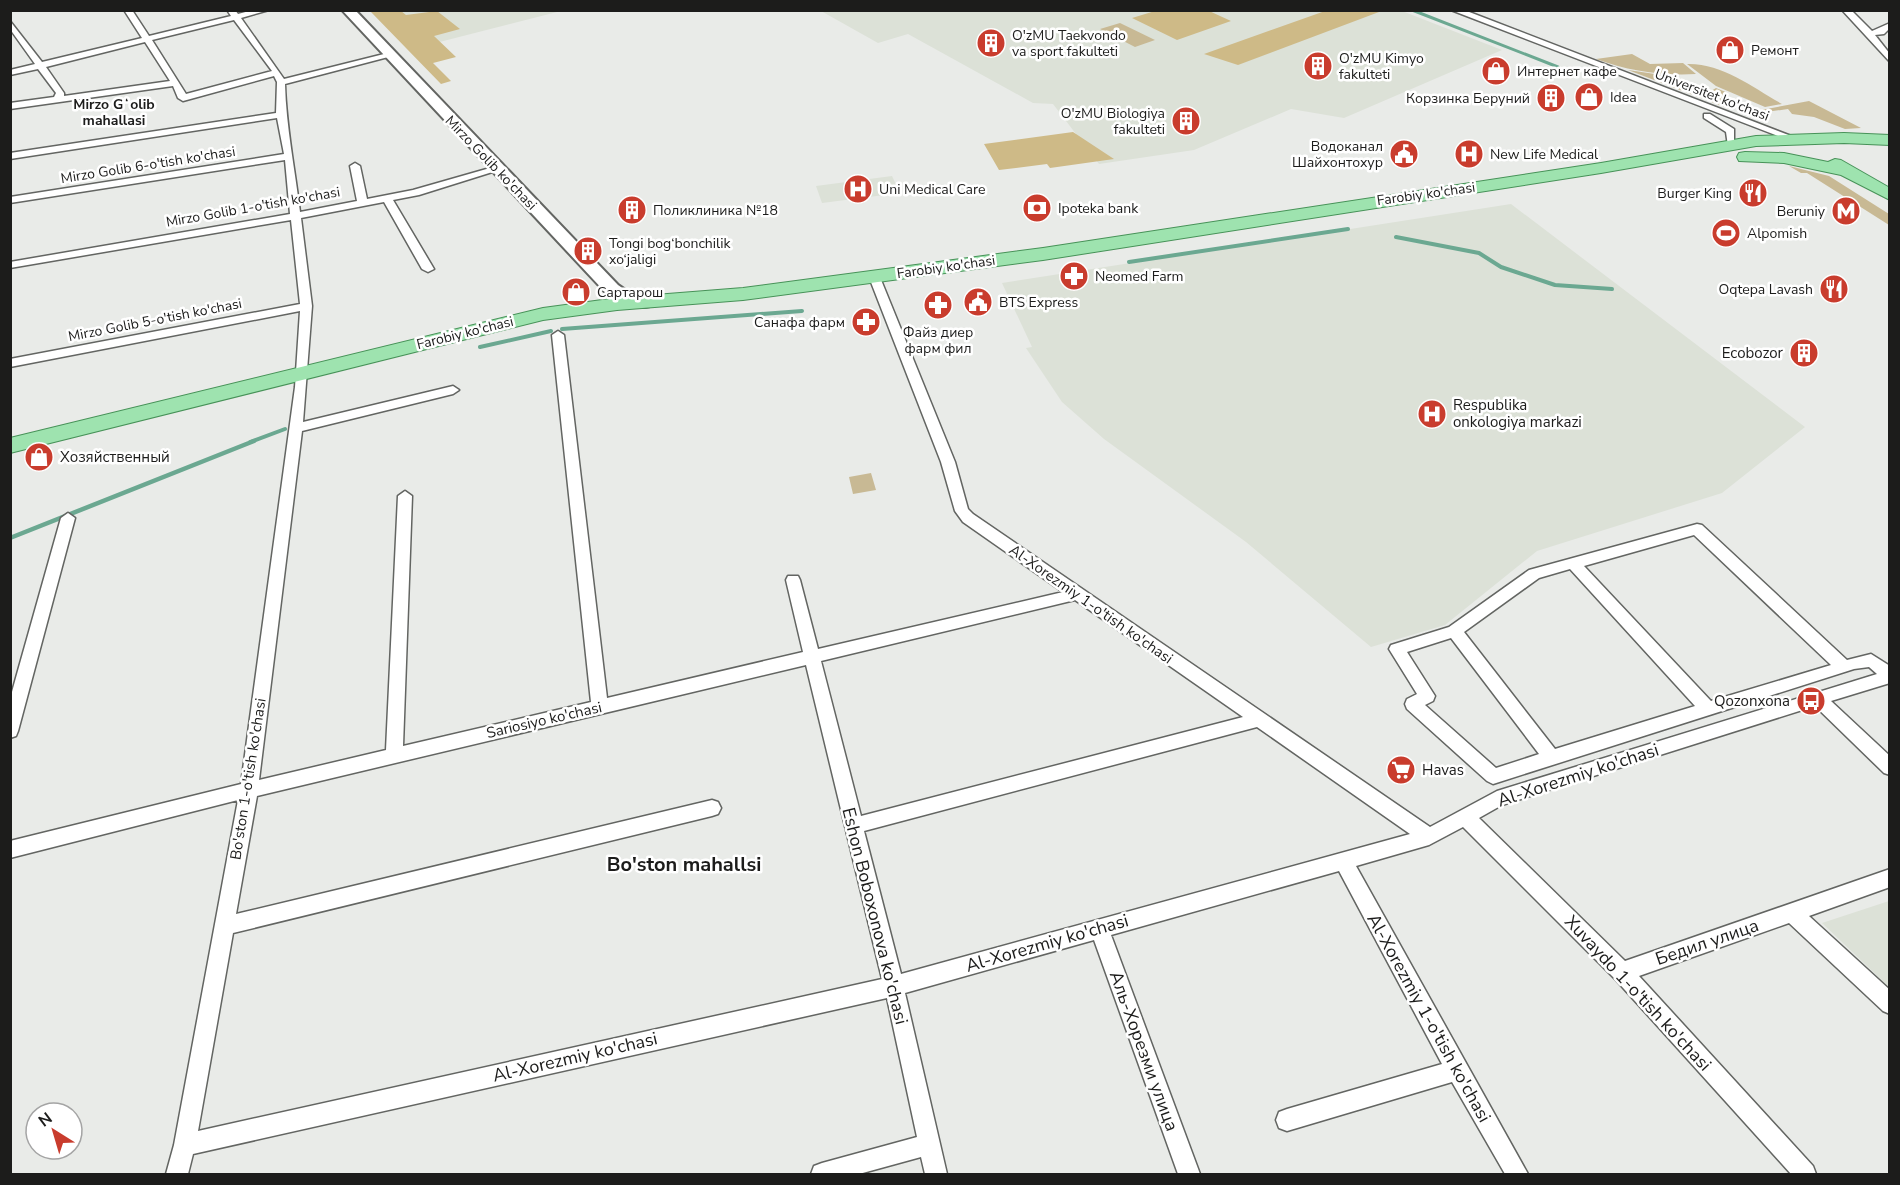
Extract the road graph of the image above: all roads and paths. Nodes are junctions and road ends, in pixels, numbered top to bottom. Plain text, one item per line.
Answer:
1 (128, 10) edge
2 (265, 10) edge
3 (337, 10) edge
4 (348, 10) edge
5 (1455, 10) edge
6 (1846, 10) edge
7 (234, 14) edge
8 (10, 23) edge
9 (1890, 25) edge
10 (14, 34) edge
11 (1870, 34) junction
12 (146, 39) junction
13 (384, 55) junction
14 (1890, 60) edge
15 (40, 64) junction
16 (10, 73) edge
17 (1622, 75) junction
18 (279, 77) junction
19 (176, 83) junction
20 (58, 100) junction
21 (10, 106) edge
22 (281, 115) junction
23 (1707, 116) junction
24 (1773, 140) junction
25 (1731, 144) junction
26 (1794, 144) junction
27 (1888, 147) edge
28 (1818, 148) junction
29 (10, 156) edge
30 (289, 156) junction
31 (1716, 157) junction
32 (355, 166) dead end
33 (493, 170) junction
34 (1874, 170) edge
35 (1848, 171) junction
36 (1890, 195) edge
37 (387, 198) junction
38 (10, 200) edge
39 (363, 203) junction
40 (294, 216) junction
41 (10, 265) edge
42 (428, 269) dead end
43 (877, 281) junction
44 (611, 305) junction
45 (306, 306) junction
46 (558, 335) dead end
47 (10, 363) edge
48 (301, 376) junction
49 (453, 390) dead end
50 (297, 428) junction
51 (10, 446) edge
52 (10, 454) edge
53 (405, 496) dead end
54 (68, 518) dead end
55 (1574, 563) junction
56 (793, 580) dead end
57 (1077, 594) junction
58 (1454, 631) junction
59 (812, 657) junction
60 (1849, 666) junction
61 (1890, 675) edge
62 (1818, 699) junction
63 (600, 707) junction
64 (1708, 709) junction
65 (1258, 720) junction
66 (10, 731) edge
67 (394, 756) junction
68 (1552, 758) junction
69 (1890, 768) edge
70 (249, 790) junction
71 (712, 808) dead end
72 (1465, 817) junction
73 (853, 826) junction
74 (1429, 837) junction
75 (10, 850) edge
76 (1343, 861) junction
77 (1890, 878) edge
78 (1792, 913) junction
79 (224, 926) junction
80 (1099, 928) junction
81 (1622, 972) junction
82 (894, 986) junction
83 (1890, 1004) edge
84 (1457, 1070) junction
85 (1287, 1120) dead end
86 (929, 1144) junction
87 (185, 1145) junction
88 (177, 1174) edge
89 (822, 1174) edge
90 (936, 1174) edge
91 (1189, 1174) edge
92 (1517, 1174) edge
93 (1805, 1174) edge

1 - 12 street
2 - 7 street
3 - 13 main road, Mirzo Golib ko'chasi
4 - 13 main road, Mirzo Golib ko'chasi
5 - 17 street, Universitet ko'chasi
6 - 11 street
7 - 12 street
7 - 18 street
8 - 10 street
9 - 11 street
10 - 15 street
11 - 14 street
12 - 15 street
12 - 19 street
13 - 18 street
13 - 33 main road, Mirzo Golib ko'chasi
15 - 16 street
15 - 20 street
17 - 23 street, Universitet ko'chasi
17 - 26 street, Universitet ko'chasi
18 - 19 street
18 - 22 street, Bo'ston 1-o'tish ko'chasi
19 - 20 street
20 - 21 street
22 - 29 street
22 - 30 street, Bo'ston 1-o'tish ko'chasi
23 - 24 street, Universitet ko'chasi
23 - 25 street
24 - 25 main road, Farobiy ko'chasi
24 - 26 main road
25 - 43 main road, Farobiy ko'chasi
26 - 27 main road, Farobiy ko'chasi
26 - 28 main road, Farobiy ko'chasi
26 - 31 main road, Farobiy ko'chasi
26 - 35 main road
27 - 28 main road, Farobiy ko'chasi
27 - 34 main road
28 - 34 main road
30 - 38 street, Mirzo Golib 6-o'tish ko'chasi
30 - 40 street, Bo'ston 1-o'tish ko'chasi
31 - 35 main road
31 - 43 main road, Farobiy ko'chasi
32 - 39 street
33 - 37 street, Mirzo Golib 1-o'tish ko'chasi
33 - 44 main road, Mirzo Golib ko'chasi
35 - 36 main road
37 - 39 street, Mirzo Golib 1-o'tish ko'chasi
37 - 42 street
39 - 40 street, Mirzo Golib 1-o'tish ko'chasi
40 - 41 street, Mirzo Golib 1-o'tish ko'chasi
40 - 45 street, Bo'ston 1-o'tish ko'chasi
43 - 44 main road, Farobiy ko'chasi
43 - 44 main road, Farobiy ko'chasi
43 - 57 street, Al-Xorezmiy 1-o'tish ko'chasi
44 - 48 main road, Farobiy ko'chasi
45 - 47 street, Mirzo Golib 5-o'tish ko'chasi
45 - 48 street, Bo'ston 1-o'tish ko'chasi
46 - 63 street
48 - 50 street, Bo'ston 1-o'tish ko'chasi
48 - 51 main road, Farobiy ko'chasi
48 - 52 main road, Farobiy ko'chasi
49 - 50 street
50 - 70 street, Bo'ston 1-o'tish ko'chasi
53 - 67 street
54 - 66 street
55 - 58 street
55 - 60 street
55 - 64 street
56 - 59 street, Eshon Boboxonova ko'chasi
57 - 59 street, Sariosiyo ko'chasi
57 - 65 street, Al-Xorezmiy 1-o'tish ko'chasi
58 - 68 street
58 - 68 street
59 - 63 street, Sariosiyo ko'chasi
59 - 73 street, Eshon Boboxonova ko'chasi
60 - 61 street
60 - 64 street
61 - 62 street, Al-Xorezmiy ko'chasi
62 - 69 street
62 - 72 street, Al-Xorezmiy ko'chasi
63 - 67 street, Sariosiyo ko'chasi
64 - 68 street
65 - 73 street
65 - 74 street, Al-Xorezmiy 1-o'tish ko'chasi
67 - 70 street, Sariosiyo ko'chasi
70 - 75 street, Sariosiyo ko'chasi
70 - 79 street, Bo'ston 1-o'tish ko'chasi
71 - 79 street
72 - 74 street, Al-Xorezmiy ko'chasi
72 - 81 street, Xuvaydo 1-o'tish ko'chasi
73 - 82 street, Eshon Boboxonova ko'chasi
74 - 76 street, Al-Xorezmiy ko'chasi
76 - 80 street, Al-Xorezmiy ko'chasi
76 - 84 street, Al-Xorezmiy 1-o'tish ko'chasi
77 - 78 street, Бедил улица
78 - 81 street, Бедил улица
78 - 83 street
79 - 87 street, Bo'ston 1-o'tish ko'chasi
80 - 82 street, Al-Xorezmiy ko'chasi
80 - 91 street, Аль-Хорезми улица
81 - 93 street, Xuvaydo 1-o'tish ko'chasi
82 - 86 street, Eshon Boboxonova ko'chasi
82 - 87 street, Al-Xorezmiy ko'chasi
84 - 85 street
84 - 92 street, Al-Xorezmiy 1-o'tish ko'chasi
86 - 89 street
86 - 90 street, Eshon Boboxonova ko'chasi
87 - 88 street, Bo'ston 1-o'tish ko'chasi

